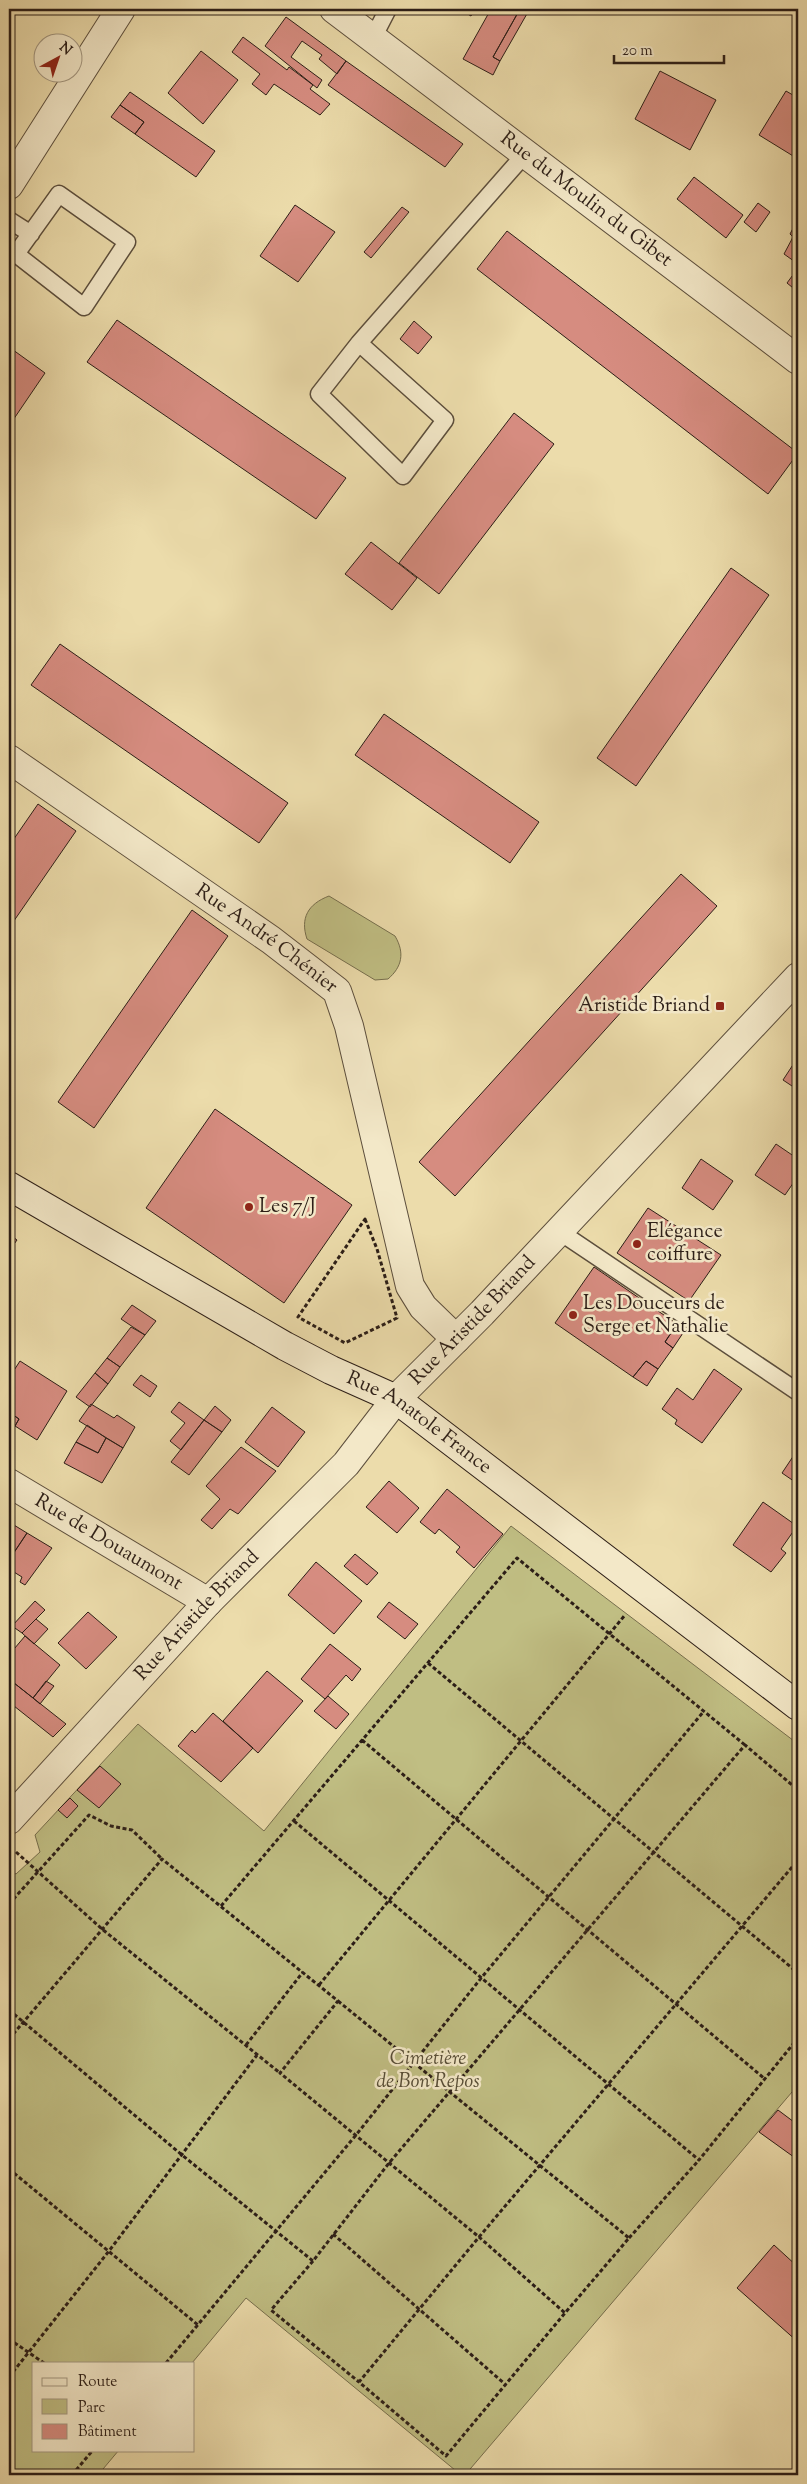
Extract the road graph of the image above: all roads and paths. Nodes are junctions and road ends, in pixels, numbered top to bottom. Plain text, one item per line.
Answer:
1 (120, 9) edge
2 (334, 9) edge
3 (388, 9) edge
4 (374, 38) junction
5 (526, 153) junction
6 (9, 185) edge
7 (9, 220) edge
8 (31, 234) junction
9 (359, 343) junction
10 (798, 360) edge
11 (9, 759) edge
12 (798, 977) edge
13 (9, 1186) edge
14 (560, 1232) junction
15 (298, 1317) joint
16 (456, 1339) junction
17 (798, 1392) edge
18 (396, 1399) junction
19 (9, 1483) edge
20 (208, 1602) junction
21 (628, 1611) dead end
22 (609, 1633) junction
23 (428, 1663) junction
24 (798, 1706) edge
25 (704, 1711) junction
26 (362, 1740) junction
27 (521, 1741) junction
28 (745, 1745) junction
29 (798, 1790) edge
30 (456, 1819) junction
31 (614, 1819) junction
32 (9, 1820) edge
33 (294, 1821) junction
34 (9, 1846) edge
35 (654, 1852) junction
36 (162, 1858) junction
37 (798, 1860) edge
38 (38, 1874) junction
39 (549, 1897) junction
40 (389, 1899) junction
41 (9, 1904) edge
42 (221, 1906) junction
43 (743, 1926) junction
44 (102, 1929) junction
45 (588, 1930) junction
46 (303, 1972) junction
47 (798, 1973) edge
48 (482, 1977) junction
49 (319, 1985) junction
50 (338, 2001) junction
51 (676, 2004) junction
52 (520, 2009) junction
53 (9, 2010) edge
54 (24, 2021) junction
55 (798, 2038) edge
56 (9, 2039) edge
57 (246, 2045) junction
58 (258, 2055) junction
59 (413, 2063) junction
60 (280, 2073) junction
61 (765, 2079) junction
62 (608, 2085) junction
63 (450, 2092) junction
64 (356, 2135) junction
65 (182, 2155) junction
66 (699, 2160) junction
67 (389, 2163) junction
68 (540, 2166) junction
69 (10, 2170) edge
70 (9, 2176) edge
71 (276, 2232) junction
72 (333, 2234) junction
73 (479, 2237) junction
74 (628, 2238) junction
75 (109, 2252) junction
76 (312, 2261) junction
77 (420, 2309) junction
78 (565, 2313) junction
79 (198, 2325) junction
80 (9, 2339) edge
81 (29, 2352) junction
82 (43, 2362) edge
83 (167, 2362) edge
84 (9, 2377) edge
85 (359, 2382) junction
86 (506, 2384) junction
87 (91, 2452) edge
88 (72, 2475) edge

1 - 6 street
2 - 4 street, Rue du Moulin du Gibet
3 - 4 lane
4 - 5 street, Rue du Moulin du Gibet
5 - 9 lane
5 - 10 street, Rue du Moulin du Gibet
7 - 8 lane
8 - 8 lane
9 - 9 lane
11 - 16 street, Rue André Chénier
12 - 14 street, Rue Aristide Briand
13 - 18 street, Rue Anatole France
14 - 16 street, Rue Aristide Briand
14 - 17 lane
15 - 15 path
16 - 18 street, Rue Aristide Briand
18 - 20 street, Rue Aristide Briand
18 - 24 street, Rue Anatole France
19 - 20 street, Rue de Douaumont
20 - 32 street, Rue Aristide Briand
21 - 22 path
22 - 23 path
22 - 25 path
22 - 27 path
23 - 26 path
23 - 27 path
25 - 28 path
25 - 31 path
26 - 30 path
26 - 33 path
27 - 30 path
27 - 31 path
28 - 29 path
28 - 35 path
30 - 39 path
30 - 40 path
31 - 35 path
31 - 39 path
33 - 40 path
33 - 42 path
34 - 38 path
35 - 43 path
35 - 45 path
36 - 38 path
36 - 42 path
36 - 44 path
37 - 43 path
38 - 41 path
38 - 44 path
39 - 45 path
39 - 48 path
40 - 48 path
40 - 49 path
42 - 46 path
43 - 47 path
43 - 51 path
44 - 54 path
44 - 57 path
45 - 51 path
45 - 52 path
46 - 49 path
46 - 57 path
48 - 52 path
48 - 59 path
49 - 50 path
50 - 59 path
50 - 60 path
51 - 61 path
51 - 62 path
52 - 62 path
52 - 63 path
53 - 54 path
54 - 56 path
54 - 65 path
55 - 61 path
57 - 58 path
58 - 60 path
58 - 65 path
59 - 63 path
59 - 64 path
60 - 64 path
61 - 66 path
62 - 66 path
62 - 68 path
63 - 67 path
63 - 68 path
64 - 67 path
64 - 71 path
65 - 71 path
65 - 75 path
66 - 74 path
67 - 72 path
67 - 73 path
68 - 73 path
68 - 74 path
69 - 70 path
69 - 75 path
71 - 76 path
71 - 79 path
72 - 76 path
72 - 77 path
73 - 77 path
73 - 78 path
74 - 78 path
75 - 79 path
75 - 81 path
76 - 85 path
77 - 85 path
77 - 86 path
78 - 86 path
79 - 83 path
80 - 81 path
81 - 82 path
81 - 84 path
85 - 86 path
87 - 88 path

